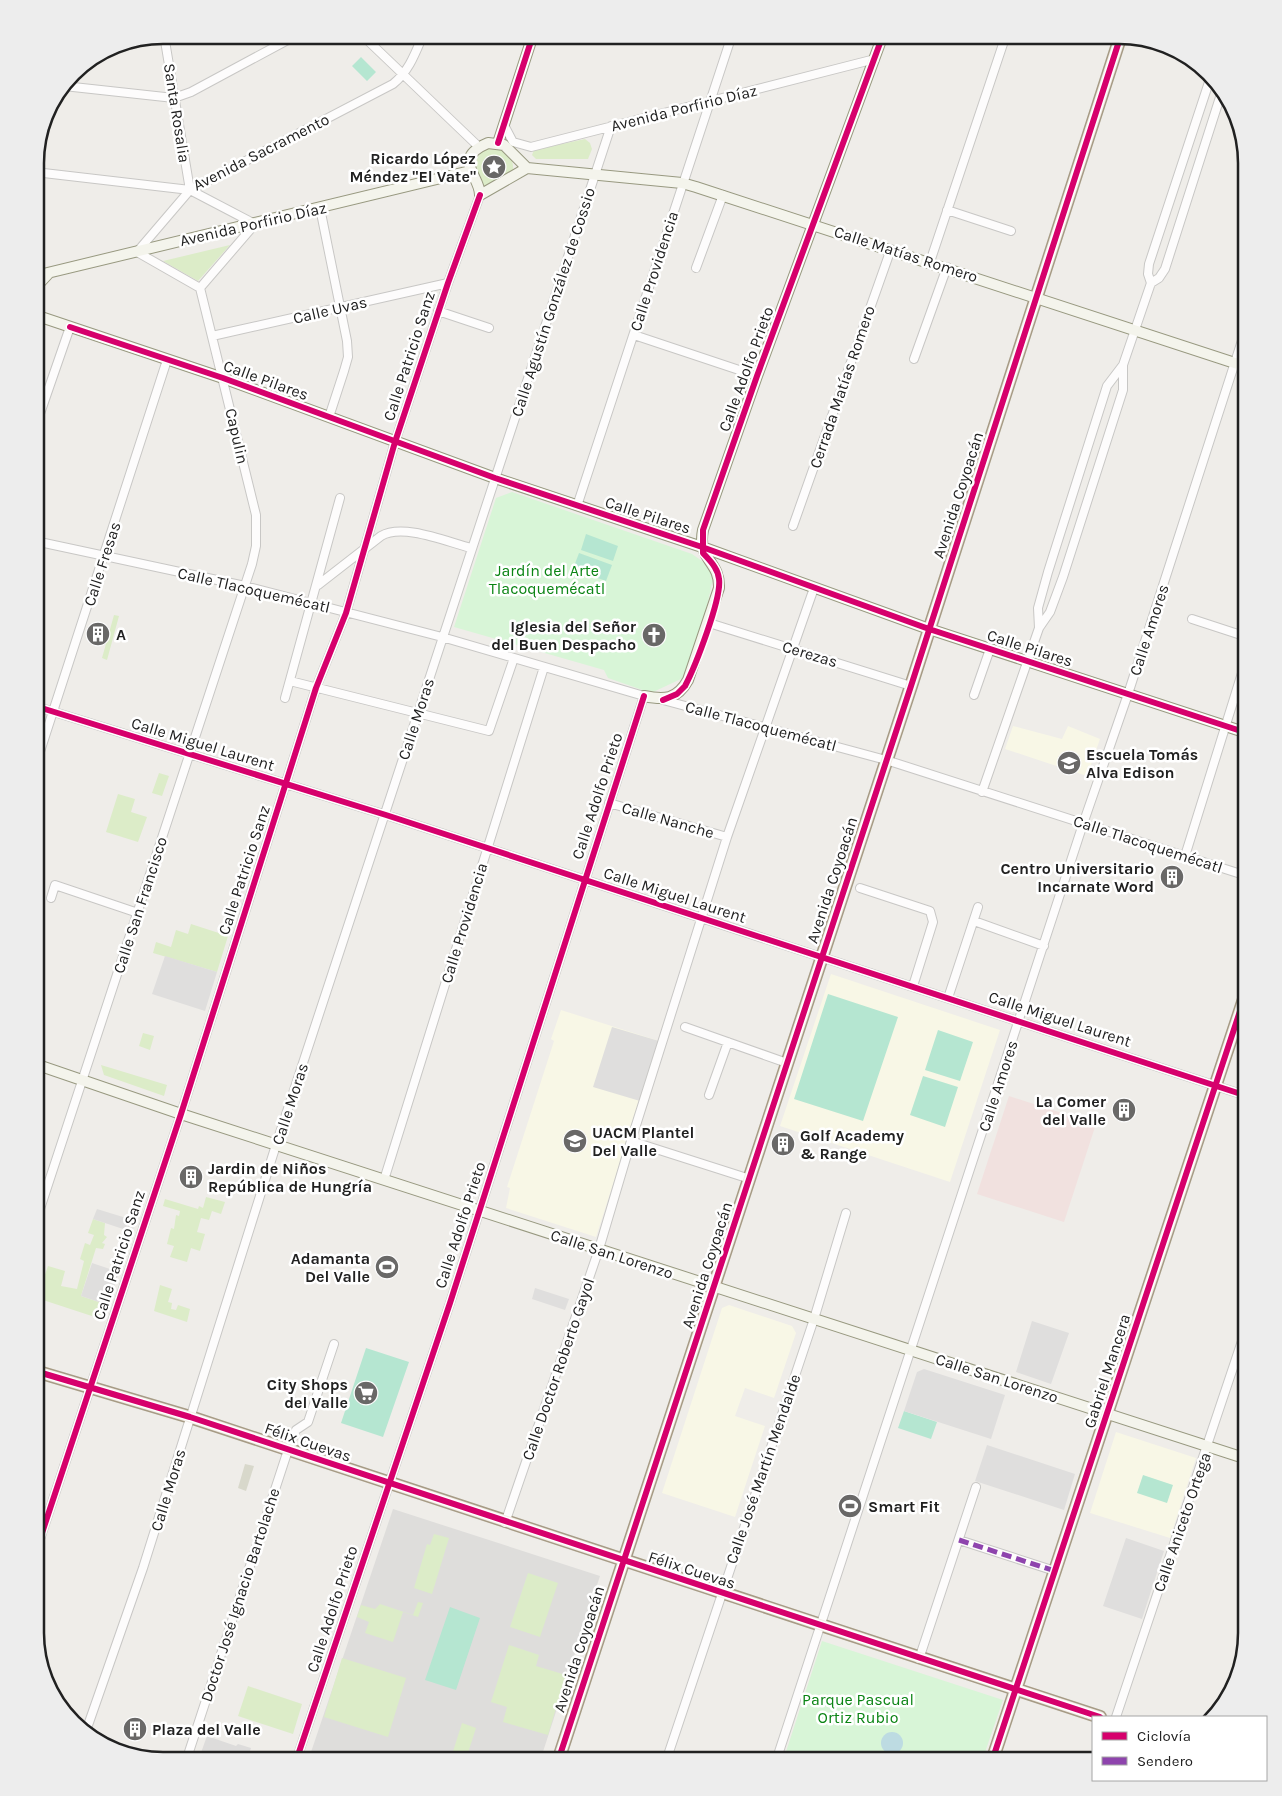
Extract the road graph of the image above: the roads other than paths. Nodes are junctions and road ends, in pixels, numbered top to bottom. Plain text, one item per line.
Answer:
1 (165, 44) edge
2 (280, 44) edge
3 (371, 44) edge
4 (419, 44) edge
5 (530, 44) edge
6 (729, 44) edge
7 (881, 44) edge
8 (1003, 44) edge
9 (1118, 44) edge
10 (875, 59) junction
11 (403, 76) junction
12 (1208, 84) edge
13 (71, 87) edge
14 (174, 98) junction
15 (1219, 99) edge
16 (710, 102) junction
17 (504, 126) junction
18 (610, 126) junction
19 (498, 143) junction
20 (479, 147) junction
21 (527, 168) junction
22 (470, 171) junction
23 (44, 173) edge
24 (595, 174) junction
25 (682, 183) junction
26 (190, 190) junction
27 (480, 195) junction
28 (723, 195) junction
29 (320, 208) junction
30 (947, 210) junction
31 (255, 224) junction
32 (814, 224) junction
33 (1011, 231) dead end
34 (890, 249) junction
35 (137, 252) junction
36 (930, 262) junction
37 (947, 267) junction
38 (696, 268) dead end
39 (49, 273) junction
40 (44, 274) edge
41 (44, 278) edge
42 (448, 283) junction
43 (1151, 283) junction
44 (200, 288) junction
45 (1036, 297) junction
46 (340, 307) junction
47 (438, 311) junction
48 (46, 319) edge
49 (70, 327) junction
50 (489, 328) dead end
51 (1135, 330) junction
52 (634, 335) junction
53 (212, 336) junction
54 (1238, 351) edge
55 (914, 359) dead end
56 (167, 360) junction
57 (1234, 363) junction
58 (1238, 364) edge
59 (1123, 365) junction
60 (757, 376) junction
61 (223, 378) junction
62 (44, 402) edge
63 (329, 417) junction
64 (1097, 418) junction
65 (1113, 423) junction
66 (395, 442) junction
67 (495, 478) junction
68 (340, 498) dead end
69 (1070, 502) junction
70 (577, 506) junction
71 (1086, 506) junction
72 (793, 526) dead end
73 (44, 543) edge
74 (702, 547) junction
75 (471, 548) junction
76 (363, 549) junction
77 (105, 557) junction
78 (1048, 572) junction
79 (1063, 577) junction
80 (318, 585) junction
81 (245, 586) junction
82 (814, 588) junction
83 (313, 604) junction
84 (346, 613) junction
85 (1192, 618) dead end
86 (709, 623) junction
87 (1039, 628) junction
88 (929, 629) junction
89 (1238, 634) edge
90 (442, 638) junction
91 (792, 649) junction
92 (990, 649) junction
93 (514, 658) junction
94 (1027, 661) junction
95 (544, 667) junction
96 (290, 681) junction
97 (1238, 684) edge
98 (911, 686) junction
99 (316, 688) junction
100 (680, 691) junction
101 (1128, 694) junction
102 (974, 695) dead end
103 (644, 696) junction
104 (285, 698) dead end
105 (662, 700) junction
106 (682, 704) junction
107 (44, 709) edge
108 (54, 712) junction
109 (418, 712) junction
110 (1224, 726) junction
111 (766, 727) junction
112 (1238, 730) edge
113 (44, 741) edge
114 (190, 755) junction
115 (886, 760) junction
116 (287, 785) junction
117 (982, 792) junction
118 (609, 803) junction
119 (386, 815) junction
120 (1083, 824) junction
121 (726, 837) junction
122 (488, 849) junction
123 (1185, 856) junction
124 (1238, 873) edge
125 (584, 880) junction
126 (860, 888) dead end
127 (51, 898) dead end
128 (978, 907) dead end
129 (138, 913) junction
130 (701, 917) junction
131 (974, 921) junction
132 (1044, 946) junction
133 (821, 956) junction
134 (913, 986) junction
135 (948, 998) junction
136 (1238, 1018) edge
137 (1020, 1021) junction
138 (685, 1028) dead end
139 (728, 1042) junction
140 (787, 1063) junction
141 (44, 1067) edge
142 (82, 1080) junction
143 (1216, 1085) junction
144 (1238, 1093) edge
145 (709, 1095) dead end
146 (181, 1114) junction
147 (631, 1141) junction
148 (276, 1145) junction
149 (750, 1179) junction
150 (384, 1180) junction
151 (44, 1196) edge
152 (479, 1211) junction
153 (846, 1213) dead end
154 (599, 1250) junction
155 (714, 1287) junction
156 (814, 1319) junction
157 (334, 1344) dead end
158 (911, 1350) junction
159 (1238, 1354) edge
160 (44, 1374) edge
161 (90, 1387) junction
162 (1107, 1414) junction
163 (190, 1417) junction
164 (1208, 1446) junction
165 (288, 1450) junction
166 (1238, 1456) edge
167 (387, 1484) junction
168 (976, 1487) dead end
169 (506, 1523) junction
170 (44, 1527) edge
171 (959, 1540) junction
172 (622, 1562) junction
173 (1055, 1571) junction
174 (720, 1594) junction
175 (820, 1627) junction
176 (919, 1659) junction
177 (1016, 1691) junction
178 (1097, 1716) edge
179 (1116, 1716) edge
180 (88, 1726) edge
181 (189, 1752) edge
182 (299, 1752) edge
183 (561, 1752) edge
184 (669, 1752) edge
185 (779, 1752) edge
186 (995, 1752) edge

1 - 14 street, Santa Rosalia
2 - 14 street
3 - 11 street
4 - 11 street, Avenida Sacramento
5 - 17 street
6 - 16 street, Calle Providencia
7 - 10 street, Calle Adolfo Prieto
8 - 30 street
9 - 45 main road, Avenida Coyoacán
10 - 16 street, Avenida Porfirio Díaz
10 - 32 street, Calle Adolfo Prieto
11 - 20 street
11 - 26 street, Avenida Sacramento
12 - 43 street
13 - 14 street
14 - 26 street, Santa Rosalia
15 - 43 street
16 - 18 street, Avenida Porfirio Díaz
16 - 25 street, Calle Providencia
17 - 18 street, Avenida Porfirio Díaz
17 - 19 street
18 - 24 street, Calle Agustín González de Cossio
19 - 20 street
19 - 21 street
20 - 22 street
21 - 24 street, Calle Matías Romero
21 - 27 street
22 - 27 street
22 - 29 street, Avenida Porfirio Díaz
23 - 26 street, Avenida Sacramento
24 - 25 street, Calle Matías Romero
24 - 67 street, Calle Agustín González de Cossio
25 - 28 street, Calle Matías Romero
25 - 52 street, Calle Providencia
26 - 31 street
26 - 35 street
27 - 42 street, Calle Patricio Sanz
28 - 32 street, Calle Matías Romero
28 - 38 street
29 - 31 street, Avenida Porfirio Díaz
29 - 46 street
30 - 33 street
30 - 36 street
31 - 35 street, Avenida Porfirio Díaz
31 - 44 street
32 - 34 street, Calle Matías Romero
32 - 60 street, Calle Adolfo Prieto
34 - 36 street, Calle Matías Romero
34 - 72 street, Cerrada Matías Romero
35 - 39 street, Avenida Porfirio Díaz
35 - 44 street
36 - 37 street, Calle Matías Romero
37 - 45 street, Calle Matías Romero
37 - 55 street
39 - 40 street, Avenida Porfirio Díaz
39 - 41 street
42 - 46 street, Calle Uvas
42 - 47 street, Calle Patricio Sanz
43 - 51 street
44 - 53 street, Capulin
45 - 51 street, Calle Matías Romero
45 - 88 main road, Avenida Coyoacán
46 - 53 street, Calle Uvas
46 - 63 street
47 - 50 street
47 - 66 street, Calle Patricio Sanz
48 - 49 street, Calle Pilares
49 - 56 street, Calle Pilares
49 - 62 street
51 - 57 street, Calle Matías Romero
51 - 59 street
52 - 60 street
52 - 70 street, Calle Providencia
53 - 61 street, Capulin
54 - 57 street, Calle Amores
56 - 61 street, Calle Pilares
56 - 77 street, Calle Fresas
57 - 58 street, Calle Matías Romero
57 - 101 street, Calle Amores
59 - 64 street
59 - 65 street
60 - 74 street, Calle Adolfo Prieto
61 - 63 street, Calle Pilares
61 - 81 street, Capulin
63 - 66 street, Calle Pilares
64 - 65 street
64 - 69 street
65 - 71 street
66 - 67 street, Calle Pilares
66 - 76 street, Calle Patricio Sanz
67 - 70 street, Calle Pilares
67 - 75 street, Calle Moras
68 - 80 street
69 - 71 street
69 - 78 street
70 - 74 street, Calle Pilares
71 - 79 street
73 - 77 street, Calle Tlacoquemécatl
74 - 82 street, Calle Pilares
74 - 86 street
75 - 76 street
75 - 90 street, Calle Moras
76 - 80 street
76 - 84 street, Calle Patricio Sanz
77 - 81 street, Calle Tlacoquemécatl
77 - 108 street, Calle Fresas
78 - 79 street
78 - 87 street
79 - 87 street
80 - 83 street
81 - 83 street, Calle Tlacoquemécatl
81 - 114 street, Calle San Francisco
82 - 88 street, Calle Pilares
82 - 91 street, Calle Doctor Roberto Gayol
83 - 84 street, Calle Tlacoquemécatl
83 - 96 street
84 - 90 street, Calle Tlacoquemécatl
84 - 99 street, Calle Patricio Sanz
85 - 89 street
86 - 91 street, Cerezas
86 - 100 street
87 - 94 street
88 - 92 street, Calle Pilares
88 - 98 main road, Avenida Coyoacán
90 - 93 street, Calle Tlacoquemécatl
90 - 109 street, Calle Moras
91 - 98 street, Cerezas
91 - 111 street, Calle Doctor Roberto Gayol
92 - 94 street, Calle Pilares
92 - 102 street
93 - 95 street, Calle Tlacoquemécatl
93 - 109 street
94 - 101 street, Calle Pilares
94 - 117 street
95 - 103 street, Calle Tlacoquemécatl
95 - 122 street, Calle Providencia
96 - 99 street
96 - 104 street
97 - 110 street
98 - 115 main road, Avenida Coyoacán
99 - 109 street
99 - 116 street, Calle Patricio Sanz
100 - 105 street
100 - 106 street
101 - 110 street, Calle Pilares
101 - 120 street, Calle Amores
103 - 105 street, Calle Tlacoquemécatl
103 - 118 street, Calle Adolfo Prieto
105 - 106 street, Calle Tlacoquemécatl
106 - 111 street, Calle Tlacoquemécatl
107 - 108 street, Calle Miguel Laurent
108 - 113 street, Calle Fresas
108 - 114 street, Calle Miguel Laurent
109 - 119 street, Calle Moras
110 - 112 street, Calle Pilares
110 - 123 street
111 - 115 street, Calle Tlacoquemécatl
111 - 121 street, Calle Doctor Roberto Gayol
114 - 116 street, Calle Miguel Laurent
114 - 129 street, Calle San Francisco
115 - 117 street, Calle Tlacoquemécatl
115 - 133 main road, Avenida Coyoacán
116 - 119 street, Calle Miguel Laurent
116 - 146 street, Calle Patricio Sanz
117 - 120 street, Calle Tlacoquemécatl
118 - 121 street, Calle Nanche
118 - 125 street, Calle Adolfo Prieto
119 - 122 street, Calle Miguel Laurent
119 - 148 street, Calle Moras
120 - 123 street, Calle Tlacoquemécatl
120 - 132 street, Calle Amores
121 - 130 street, Calle Doctor Roberto Gayol
122 - 125 street, Calle Miguel Laurent
122 - 150 street, Calle Providencia
123 - 124 street, Calle Tlacoquemécatl
125 - 130 street, Calle Miguel Laurent
125 - 152 street, Calle Adolfo Prieto
126 - 134 street
127 - 129 street
128 - 131 street
129 - 142 street, Calle San Francisco
130 - 133 street, Calle Miguel Laurent
130 - 147 street, Calle Doctor Roberto Gayol
131 - 132 street
131 - 135 street
132 - 137 street, Calle Amores
133 - 134 street, Calle Miguel Laurent
133 - 140 main road, Avenida Coyoacán
134 - 135 street, Calle Miguel Laurent
135 - 137 street, Calle Miguel Laurent
136 - 143 main road, Gabriel Mancera
137 - 143 street, Calle Miguel Laurent
137 - 158 street, Calle Amores
138 - 139 street
139 - 140 street
139 - 145 street
140 - 149 main road, Avenida Coyoacán
141 - 142 street, Calle San Lorenzo
142 - 146 street, Calle San Lorenzo
142 - 151 street, Calle San Francisco
143 - 144 street, Calle Miguel Laurent
143 - 162 main road, Gabriel Mancera
146 - 148 street, Calle San Lorenzo
146 - 161 street, Calle Patricio Sanz
147 - 149 street
147 - 154 street, Calle Doctor Roberto Gayol
148 - 150 street, Calle San Lorenzo
148 - 163 street, Calle Moras
149 - 155 main road, Avenida Coyoacán
150 - 152 street, Calle San Lorenzo
152 - 154 street, Calle San Lorenzo
152 - 167 street, Calle Adolfo Prieto
153 - 156 street, Calle José Martín Mendalde
154 - 155 street, Calle San Lorenzo
154 - 169 street, Calle Doctor Roberto Gayol
155 - 156 street, Calle San Lorenzo
155 - 172 main road, Avenida Coyoacán
156 - 158 street, Calle San Lorenzo
156 - 174 street, Calle José Martín Mendalde
157 - 165 street, Doctor José Ignacio Bartolache
158 - 162 street, Calle San Lorenzo
158 - 175 street, Calle Amores
159 - 164 street, Calle Aniceto Ortega
160 - 161 main road, Félix Cuevas
161 - 163 main road, Félix Cuevas
161 - 170 street, Calle Patricio Sanz
162 - 164 street, Calle San Lorenzo
162 - 173 main road, Gabriel Mancera
163 - 165 main road, Félix Cuevas
163 - 180 street, Calle Moras
164 - 166 street, Calle San Lorenzo
164 - 179 street, Calle Aniceto Ortega
165 - 167 main road, Félix Cuevas
165 - 181 street, Doctor José Ignacio Bartolache
167 - 169 main road, Félix Cuevas
167 - 182 street, Calle Adolfo Prieto
168 - 171 street
169 - 172 main road, Félix Cuevas
171 - 173 street
171 - 176 street
172 - 174 main road, Félix Cuevas
172 - 183 main road, Avenida Coyoacán
173 - 177 main road, Gabriel Mancera
174 - 175 main road, Félix Cuevas
174 - 184 street, Calle José Martín Mendalde
175 - 176 main road, Félix Cuevas
175 - 185 street, Calle Amores
176 - 177 main road, Félix Cuevas
177 - 178 main road, Félix Cuevas
177 - 186 main road, Gabriel Mancera

